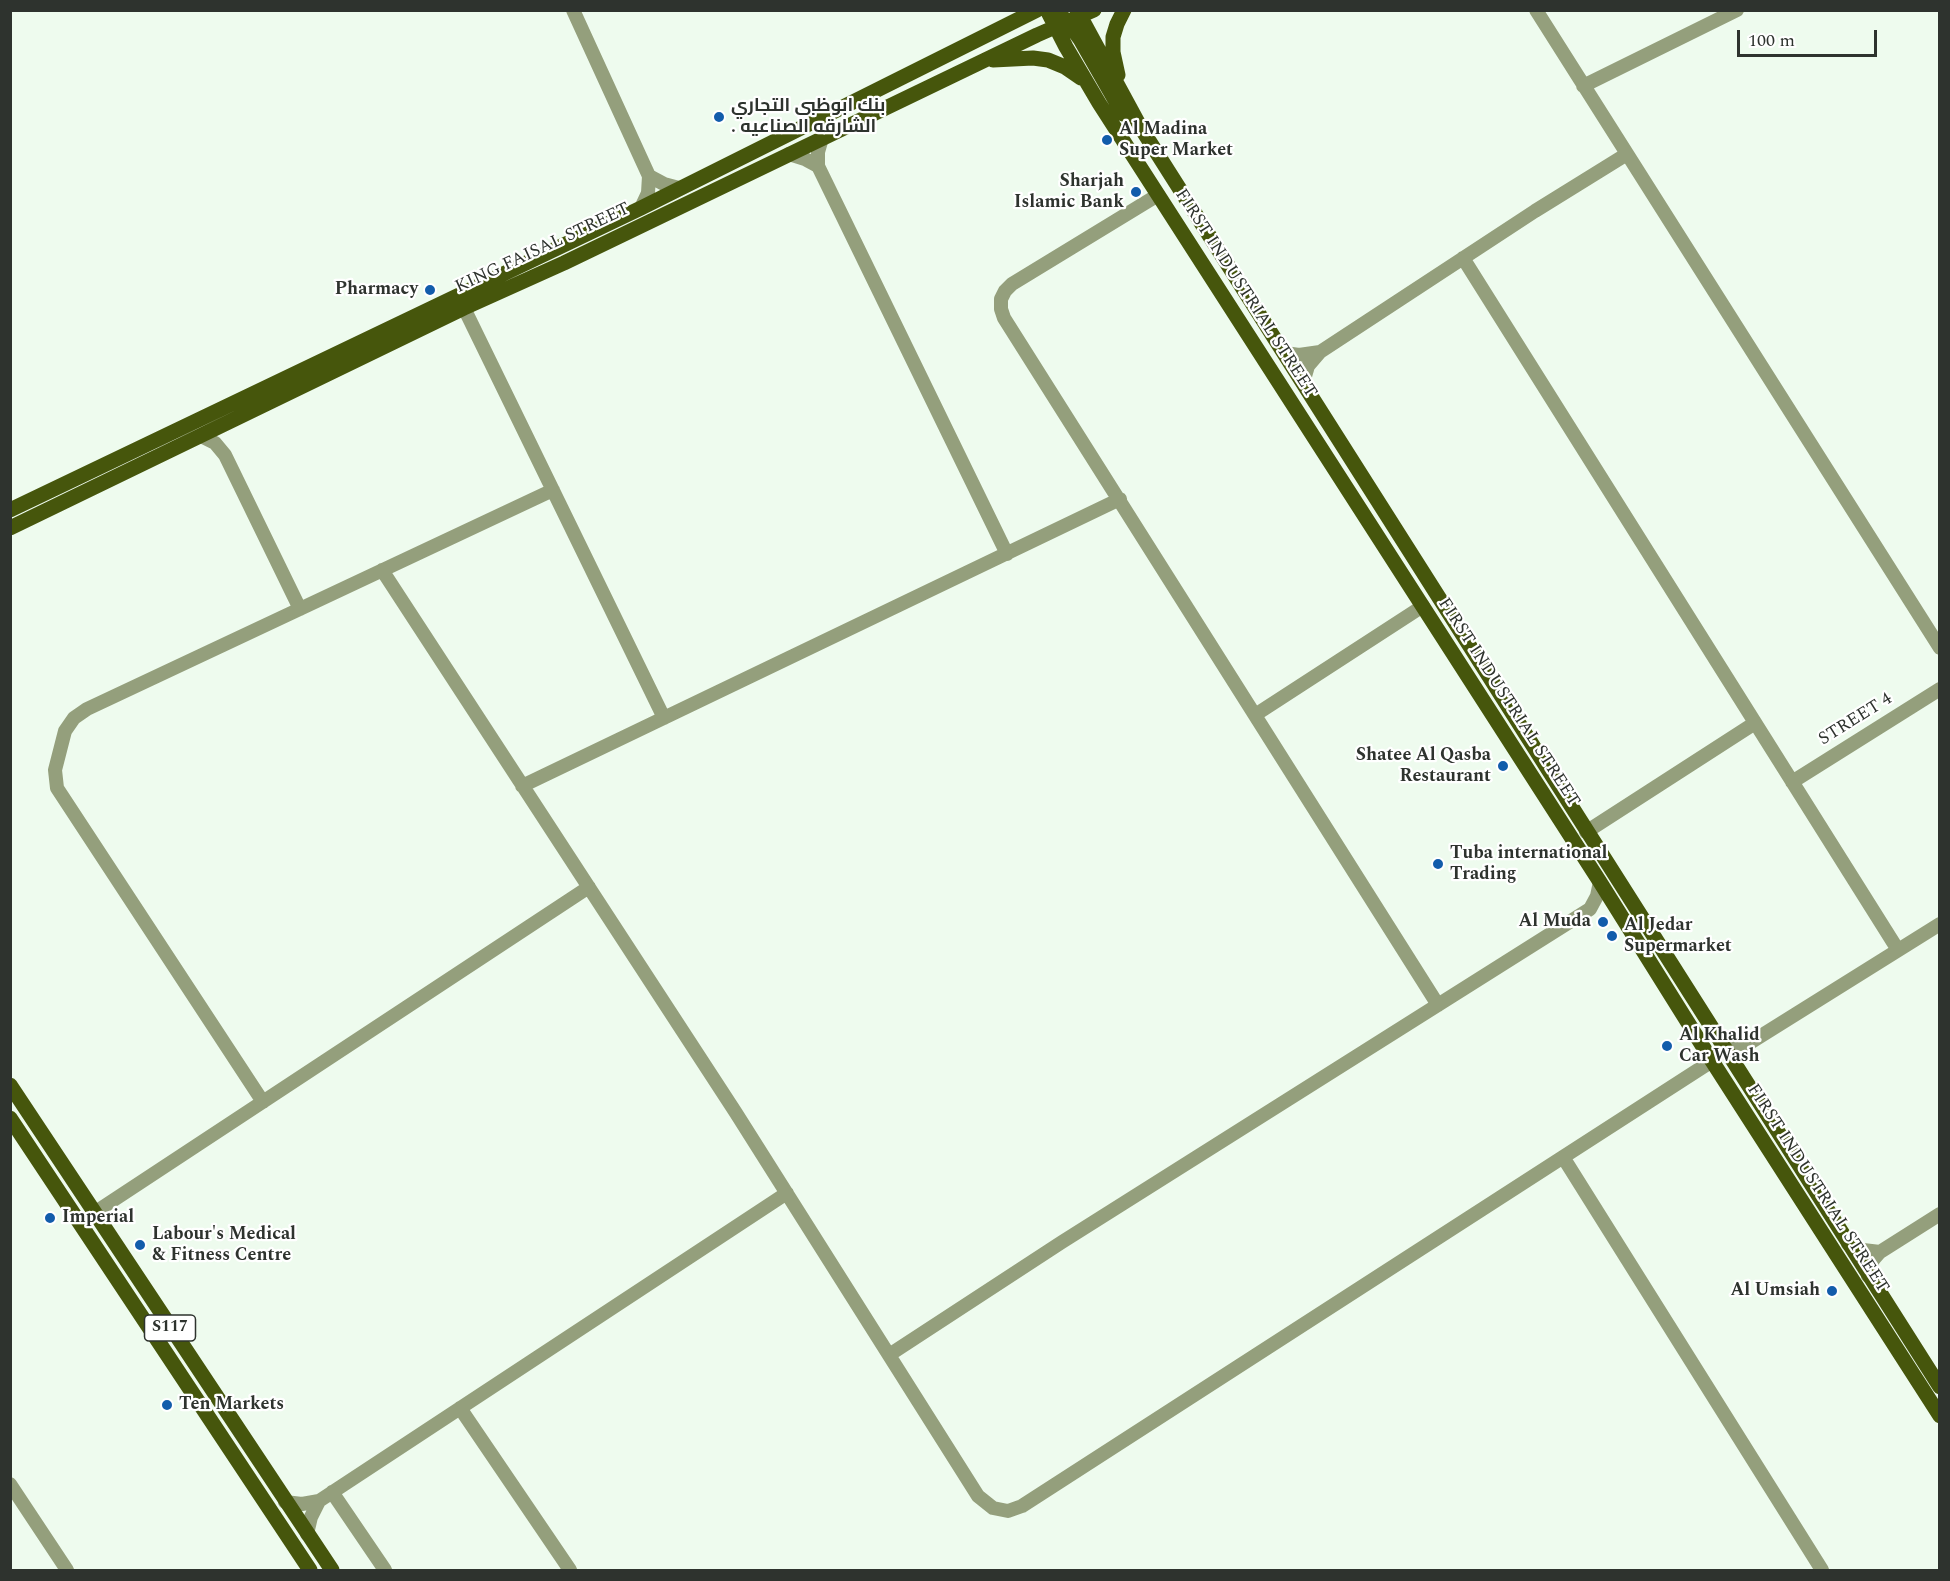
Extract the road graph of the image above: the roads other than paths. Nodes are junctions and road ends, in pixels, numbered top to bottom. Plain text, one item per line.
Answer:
1 (573, 10) edge
2 (1006, 10) edge
3 (1037, 10) edge
4 (1047, 10) edge
5 (1053, 10) edge
6 (1124, 10) edge
7 (1536, 10) edge
8 (1737, 10) edge
9 (1073, 16) edge
10 (988, 34) junction
11 (984, 60) junction
12 (1086, 82) junction
13 (1584, 86) junction
14 (1121, 89) junction
15 (1141, 128) junction
16 (822, 138) junction
17 (789, 154) junction
18 (1627, 154) junction
19 (818, 166) junction
20 (649, 176) junction
21 (679, 188) junction
22 (1158, 195) junction
23 (641, 208) junction
24 (1462, 258) junction
25 (464, 308) junction
26 (1320, 352) junction
27 (1285, 353) junction
28 (1303, 383) junction
29 (229, 422) junction
30 (201, 436) junction
31 (225, 455) junction
32 (553, 490) junction
33 (1120, 500) junction
34 (10, 510) edge
35 (10, 528) edge
36 (1007, 554) junction
37 (382, 570) junction
38 (1423, 606) junction
39 (300, 609) junction
40 (1940, 648) edge
41 (1940, 689) edge
42 (1255, 715) junction
43 (664, 718) junction
44 (1755, 723) junction
45 (1792, 782) junction
46 (522, 786) junction
47 (1586, 832) junction
48 (1600, 882) junction
49 (589, 887) junction
50 (1590, 909) junction
51 (1618, 910) junction
52 (1940, 924) edge
53 (1898, 950) junction
54 (1438, 1005) junction
55 (1719, 1042) junction
56 (1748, 1044) junction
57 (1712, 1061) junction
58 (1738, 1072) junction
59 (10, 1085) edge
60 (263, 1102) junction
61 (10, 1118) edge
62 (1563, 1157) junction
63 (787, 1193) junction
64 (94, 1213) junction
65 (1940, 1214) edge
66 (1848, 1244) junction
67 (1880, 1252) junction
68 (1868, 1276) junction
69 (889, 1355) junction
70 (1940, 1387) edge
71 (460, 1408) junction
72 (1940, 1416) edge
73 (10, 1484) edge
74 (332, 1492) junction
75 (319, 1501) junction
76 (285, 1502) junction
77 (307, 1534) junction
78 (67, 1570) edge
79 (310, 1570) edge
80 (332, 1570) edge
81 (385, 1570) edge
82 (570, 1570) edge
83 (1822, 1570) edge

1 - 20 street
2 - 10 main road
3 - 10 main road, KING FAISAL STREET
4 - 9 main road, FIRST INDUSTRIAL STREET
5 - 9 main road
6 - 14 main road
7 - 13 street
8 - 13 street
9 - 11 main road, KING FAISAL STREET
9 - 12 main road, FIRST INDUSTRIAL STREET
9 - 14 main road, FIRST INDUSTRIAL STREET
9 - 15 main road
10 - 21 main road, KING FAISAL STREET
11 - 12 main road
11 - 16 main road, KING FAISAL STREET
12 - 22 main road, FIRST INDUSTRIAL STREET
13 - 18 street
14 - 15 main road, FIRST INDUSTRIAL STREET
15 - 27 main road, FIRST INDUSTRIAL STREET
16 - 17 main road, KING FAISAL STREET
16 - 19 street
17 - 19 street
17 - 25 main road, KING FAISAL STREET
18 - 24 street
18 - 40 street
19 - 36 street
20 - 21 street
20 - 23 street
21 - 23 main road, KING FAISAL STREET
22 - 33 street
22 - 38 main road, FIRST INDUSTRIAL STREET
23 - 34 main road, KING FAISAL STREET
24 - 26 street
24 - 44 street
25 - 29 main road, KING FAISAL STREET
25 - 32 street
26 - 27 street
26 - 28 street
27 - 28 main road, FIRST INDUSTRIAL STREET
28 - 47 main road, FIRST INDUSTRIAL STREET
29 - 30 main road, KING FAISAL STREET
29 - 31 street
30 - 31 street
30 - 35 main road, KING FAISAL STREET
31 - 39 street
32 - 37 street
32 - 43 street
33 - 36 street
33 - 42 street
36 - 43 street
37 - 39 street
37 - 46 street
38 - 42 street
38 - 48 main road, FIRST INDUSTRIAL STREET
39 - 60 street
41 - 45 street, STREET 4
42 - 54 street
43 - 46 street
44 - 45 street
44 - 47 street
45 - 53 street
46 - 49 street
47 - 55 main road, FIRST INDUSTRIAL STREET
48 - 50 street
48 - 51 main road, FIRST INDUSTRIAL STREET
49 - 60 street
49 - 63 street
50 - 51 street
50 - 54 street
51 - 57 main road, FIRST INDUSTRIAL STREET
52 - 53 street
53 - 56 street
54 - 69 street
55 - 56 street
55 - 58 main road, FIRST INDUSTRIAL STREET
56 - 58 street
57 - 62 street
57 - 72 main road, FIRST INDUSTRIAL STREET
58 - 66 main road, FIRST INDUSTRIAL STREET
59 - 64 main road, S117
60 - 64 street
61 - 79 main road, S117
62 - 69 street
62 - 83 street
63 - 69 street
63 - 71 street
64 - 76 main road, S117
65 - 67 street
66 - 67 street
66 - 68 main road, FIRST INDUSTRIAL STREET
67 - 68 street
68 - 70 main road, FIRST INDUSTRIAL STREET
71 - 74 street
71 - 82 street
73 - 78 street
74 - 75 street
74 - 81 street
75 - 76 street
75 - 77 street
76 - 77 main road, S117
77 - 80 main road, S117

